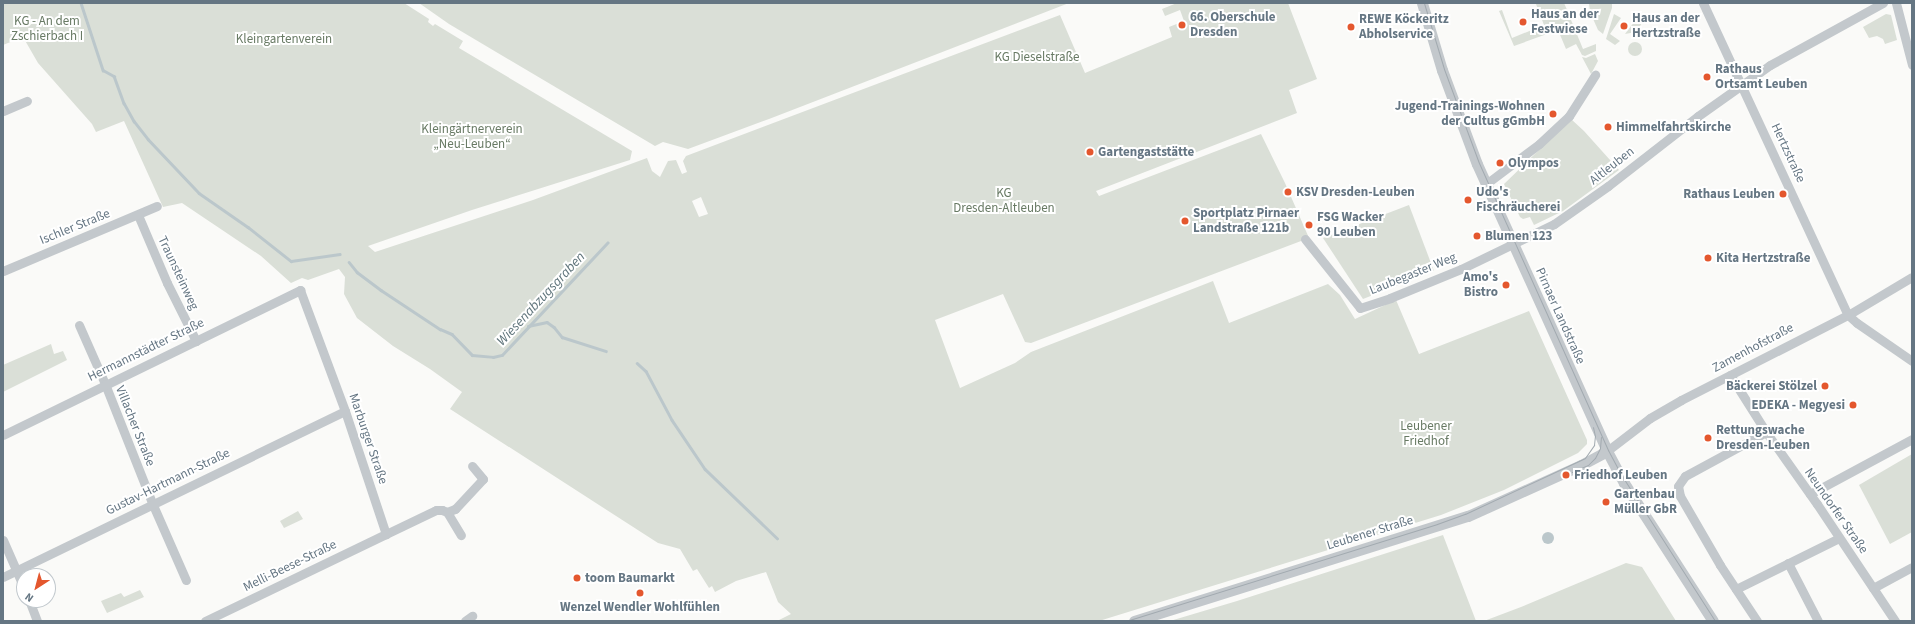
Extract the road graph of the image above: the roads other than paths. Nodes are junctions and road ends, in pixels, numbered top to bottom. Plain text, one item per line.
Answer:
1 (1422, 3) edge
2 (1703, 3) edge
3 (1883, 3) edge
4 (1896, 3) edge
5 (1912, 65) edge
6 (1595, 75) dead end
7 (1742, 85) junction
8 (27, 101) dead end
9 (3, 110) edge
10 (1486, 184) junction
11 (157, 206) dead end
12 (138, 215) junction
13 (1305, 239) dead end
14 (1513, 245) junction
15 (3, 271) edge
16 (1912, 277) edge
17 (300, 290) joint
18 (1848, 315) junction
19 (79, 325) dead end
20 (196, 341) junction
21 (1912, 361) edge
22 (1730, 375) junction
23 (105, 384) junction
24 (345, 410) junction
25 (1766, 432) junction
26 (3, 435) edge
27 (1912, 439) edge
28 (1607, 452) junction
29 (472, 466) dead end
30 (1810, 494) junction
31 (153, 505) junction
32 (447, 512) junction
33 (386, 534) junction
34 (461, 535) dead end
35 (1839, 538) junction
36 (3, 540) edge
37 (1788, 563) junction
38 (1912, 567) edge
39 (16, 568) edge
40 (21, 568) edge
41 (16, 570) edge
42 (3, 577) edge
43 (186, 580) dead end
44 (1873, 588) junction
45 (1736, 589) junction
46 (32, 608) edge
47 (37, 621) edge
48 (205, 621) edge
49 (1134, 621) edge
50 (1713, 621) edge
51 (1757, 621) edge
52 (1818, 621) edge
53 (1895, 621) edge

1 - 10 street, Pirnaer Landstraße
2 - 7 street, Hertzstraße
3 - 7 street, Altleuben
4 - 5 street
6 - 10 street
7 - 14 street, Altleuben
7 - 18 street, Hertzstraße
8 - 9 street
10 - 14 street, Pirnaer Landstraße
11 - 12 street, Ischler Straße
12 - 15 street, Ischler Straße
12 - 20 street, Traunsteinweg
13 - 14 street, Laubegaster Weg
14 - 28 street, Pirnaer Landstraße
16 - 18 street, Zamenhofstraße
17 - 20 street, Hermannstädter Straße
17 - 24 street, Marburger Straße
18 - 21 street
18 - 22 street, Zamenhofstraße
19 - 23 street, Villacher Straße
20 - 23 street, Hermannstädter Straße
22 - 25 street, Neundorfer Straße
22 - 28 street, Zamenhofstraße
23 - 26 street, Hermannstädter Straße
23 - 31 street, Villacher Straße
24 - 31 street, Gustav-Hartmann-Straße
24 - 33 street, Marburger Straße
25 - 30 street, Neundorfer Straße
25 - 45 street
27 - 30 street
28 - 49 street, Leubener Straße
28 - 50 street, Pirnaer Landstraße
29 - 32 street
30 - 35 street, Neundorfer Straße
31 - 40 street, Gustav-Hartmann-Straße
31 - 43 street, Villacher Straße
32 - 33 street
32 - 34 street
33 - 48 street, Melli-Beese-Straße
35 - 37 street
35 - 44 street, Neundorfer Straße
36 - 39 street
37 - 45 street
37 - 52 street
38 - 44 street
41 - 42 street, Gustav-Hartmann-Straße
44 - 53 street, Neundorfer Straße
45 - 51 street
46 - 47 street

